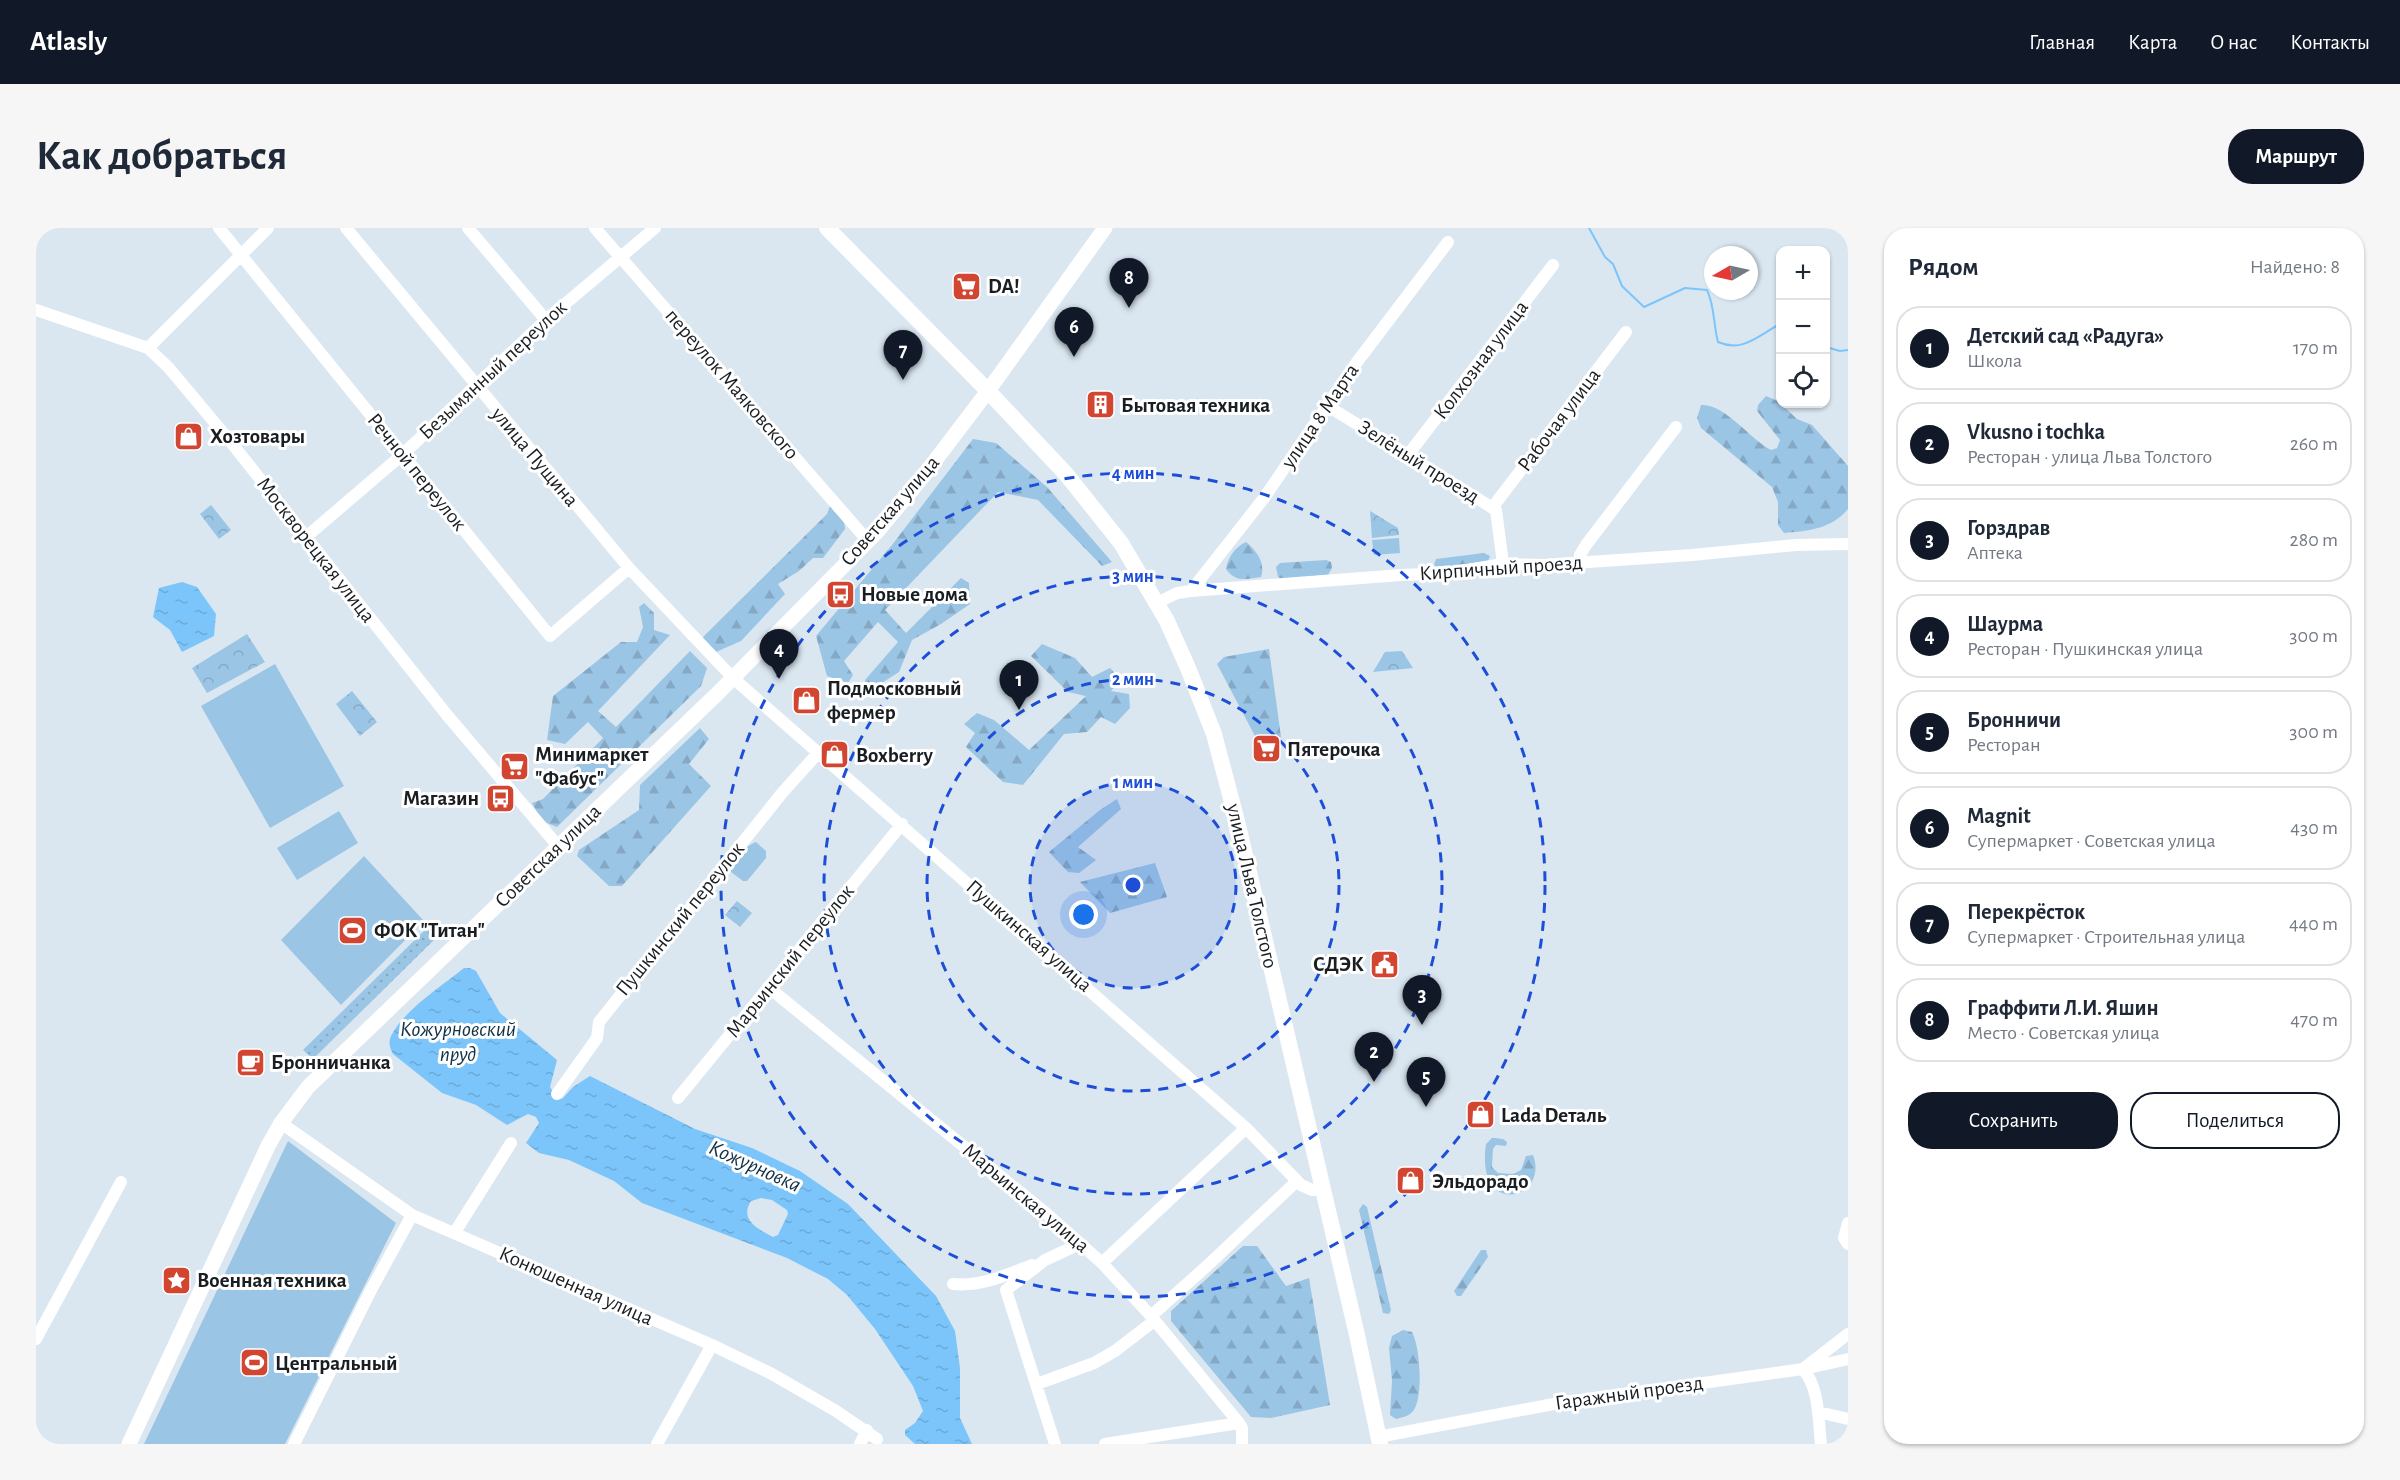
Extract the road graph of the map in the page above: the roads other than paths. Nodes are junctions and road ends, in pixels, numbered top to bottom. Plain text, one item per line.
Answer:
1 (219, 228) edge
2 (268, 228) edge
3 (346, 228) edge
4 (468, 228) edge
5 (595, 228) edge
6 (655, 228) edge
7 (827, 228) edge
8 (1105, 228) edge
9 (1448, 242) dead end
10 (243, 256) junction
11 (619, 256) junction
12 (1553, 266) dead end
13 (36, 310) edge
14 (546, 320) junction
15 (1626, 332) dead end
16 (148, 348) junction
17 (476, 385) junction
18 (988, 391) junction
19 (1326, 405) junction
20 (1676, 427) dead end
21 (403, 454) junction
22 (1408, 455) junction
23 (1492, 508) junction
24 (306, 537) junction
25 (868, 541) junction
26 (1848, 544) edge
27 (1579, 563) junction
28 (1503, 564) junction
29 (629, 568) junction
30 (1191, 591) junction
31 (1157, 603) junction
32 (733, 678) junction
33 (818, 753) junction
34 (902, 824) junction
35 (558, 846) junction
36 (768, 987) junction
37 (557, 1094) dead end
38 (678, 1098) dead end
39 (281, 1123) junction
40 (1246, 1128) junction
41 (511, 1143) dead end
42 (1297, 1181) junction
43 (121, 1182) dead end
44 (1323, 1189) junction
45 (412, 1215) junction
46 (1848, 1223) edge
47 (455, 1232) junction
48 (1078, 1242) junction
49 (1848, 1244) edge
50 (1045, 1260) junction
51 (1102, 1263) junction
52 (953, 1284) dead end
53 (1152, 1318) junction
54 (1848, 1334) edge
55 (36, 1339) edge
56 (712, 1345) junction
57 (1848, 1359) edge
58 (1803, 1369) junction
59 (1037, 1384) junction
60 (1818, 1412) junction
61 (1848, 1419) edge
62 (1239, 1423) junction
63 (1379, 1440) edge
64 (129, 1444) edge
65 (294, 1444) edge
66 (657, 1444) edge
67 (860, 1444) edge
68 (1055, 1444) edge
69 (1105, 1444) edge
70 (1242, 1444) edge
71 (1821, 1444) edge

1 - 10 street, Речной переулок
2 - 10 street
3 - 17 street, улица Пущина
4 - 14 street
5 - 11 street, переулок Маяковского
6 - 11 street, Безымянный переулок
7 - 18 highway, улица Льва Толстого
8 - 18 main road, Советская улица
9 - 19 street, улица 8 Марта
10 - 16 street
10 - 21 street, Речной переулок
11 - 14 street, Безымянный переулок
11 - 25 street, переулок Маяковского
12 - 22 street, Колхозная улица
13 - 16 street, Москворецкая улица
14 - 17 street, Безымянный переулок
15 - 23 street, Рабочая улица
16 - 24 street, Москворецкая улица
17 - 21 street, Безымянный переулок
17 - 29 street, улица Пущина
18 - 25 main road, Советская улица
18 - 31 highway, улица Льва Толстого
19 - 22 street, Зелёный проезд
19 - 30 street, улица 8 Марта
20 - 27 street
21 - 24 street, Безымянный переулок
21 - 29 street, Речной переулок
22 - 23 street, Зелёный проезд
23 - 28 street, Зелёный проезд
24 - 35 street, Москворецкая улица
25 - 32 main road, Советская улица
26 - 27 street, Кирпичный проезд
27 - 28 street, Кирпичный проезд
28 - 30 street, Кирпичный проезд
29 - 32 street, улица Пущина
30 - 31 street, Кирпичный проезд
31 - 44 highway, улица Льва Толстого
32 - 33 street, Пушкинская улица
32 - 35 main road, Советская улица
33 - 34 street, Пушкинская улица
33 - 37 street, Пушкинский переулок
34 - 36 street, Марьинский переулок
34 - 40 street, Пушкинская улица
35 - 39 main road, Советская улица
36 - 38 street, Марьинский переулок
36 - 48 street, Марьинская улица
39 - 45 street, Конюшенная улица
39 - 64 main road, Советская улица
40 - 42 street, Пушкинская улица
40 - 51 street
41 - 47 street
42 - 44 street, Пушкинская улица
42 - 53 street
43 - 55 street
44 - 63 highway, улица Льва Толстого
45 - 47 street, Конюшенная улица
45 - 65 street
46 - 49 street
47 - 56 street, Конюшенная улица
48 - 50 street
48 - 51 street, Марьинская улица
50 - 52 street
50 - 59 street
51 - 53 street, Марьинская улица
53 - 59 street
53 - 62 street, Марьинская улица
54 - 58 street
56 - 66 street
56 - 67 street, Конюшенная улица
57 - 58 street, Гаражный проезд
58 - 60 street
58 - 63 street, Гаражный проезд
59 - 68 street
60 - 61 street
60 - 71 street
62 - 69 street
62 - 70 street

